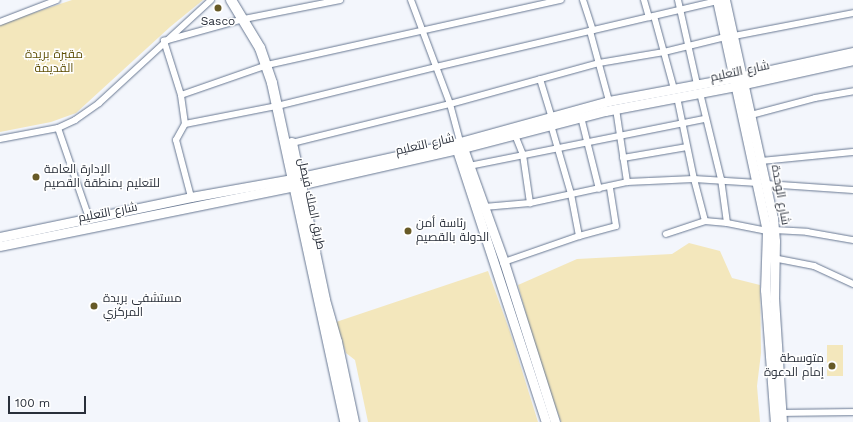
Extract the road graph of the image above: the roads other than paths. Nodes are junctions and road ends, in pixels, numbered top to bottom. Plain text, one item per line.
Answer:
1 (57, 0) edge
2 (211, 0) edge
3 (231, 0) edge
4 (240, 0) edge
5 (340, 0) edge
6 (411, 0) edge
7 (561, 0) edge
8 (584, 0) edge
9 (644, 0) edge
10 (678, 0) edge
11 (723, 0) edge
12 (681, 10) junction
13 (853, 13) edge
14 (652, 16) junction
15 (247, 18) junction
16 (0, 22) edge
17 (423, 30) junction
18 (591, 30) junction
19 (729, 37) junction
20 (164, 41) junction
21 (689, 46) junction
22 (664, 52) junction
23 (853, 52) edge
24 (853, 60) edge
25 (599, 63) junction
26 (270, 64) junction
27 (436, 67) junction
28 (540, 79) junction
29 (739, 81) junction
30 (698, 89) junction
31 (853, 91) edge
32 (675, 93) junction
33 (181, 95) junction
34 (609, 101) junction
35 (450, 104) junction
36 (280, 105) junction
37 (616, 109) junction
38 (751, 115) junction
39 (581, 117) junction
40 (705, 119) junction
41 (551, 121) junction
42 (185, 124) junction
43 (682, 124) junction
44 (58, 128) junction
45 (515, 134) junction
46 (619, 135) junction
47 (0, 139) edge
48 (292, 143) junction
49 (586, 143) junction
50 (460, 147) junction
51 (687, 147) junction
52 (557, 149) junction
53 (853, 152) edge
54 (523, 155) junction
55 (623, 158) junction
56 (761, 161) junction
57 (469, 166) junction
58 (694, 179) junction
59 (721, 180) junction
60 (296, 182) junction
61 (627, 182) junction
62 (762, 184) junction
63 (610, 187) junction
64 (598, 189) junction
65 (853, 190) edge
66 (571, 194) junction
67 (191, 197) junction
68 (530, 203) junction
69 (484, 207) junction
70 (89, 218) junction
71 (706, 221) junction
72 (728, 223) junction
73 (771, 230) junction
74 (666, 234) dead end
75 (579, 236) junction
76 (0, 237) edge
77 (853, 240) edge
78 (0, 246) edge
79 (773, 258) junction
80 (504, 262) junction
81 (853, 284) edge
82 (853, 412) edge
83 (782, 417) edge
84 (345, 422) edge
85 (354, 422) edge
86 (546, 422) edge
87 (555, 422) edge
88 (775, 422) edge

1 - 16 street
2 - 20 street
3 - 15 main road, طريق الملك فيصل
4 - 15 main road, طريق الملك فيصل
5 - 15 street
6 - 17 street
7 - 17 street
8 - 18 street
9 - 14 street
10 - 12 street
11 - 12 street
11 - 19 street, شارع الوحدة
12 - 14 street
12 - 21 street
13 - 19 street
14 - 18 street
14 - 22 street
15 - 20 street
15 - 26 main road, طريق الملك فيصل
17 - 26 street
17 - 27 street
18 - 25 street
18 - 27 street
19 - 21 street
19 - 29 street, شارع الوحدة
20 - 33 street
20 - 44 street
21 - 22 street
21 - 30 street
22 - 25 street
22 - 32 street
23 - 29 street, شارع التعليم
24 - 29 street, شارع التعليم
25 - 28 street
25 - 34 street
26 - 33 street
26 - 36 main road, طريق الملك فيصل
27 - 35 street
27 - 36 street
28 - 35 street
28 - 41 street
29 - 30 street, شارع التعليم
29 - 38 street, شارع الوحدة
29 - 62 street
30 - 32 street, شارع التعليم
30 - 40 street
31 - 38 street
32 - 34 street, شارع التعليم
32 - 37 street, شارع التعليم
32 - 43 street
33 - 42 street
34 - 41 street, شارع التعليم
35 - 48 street
35 - 50 street
36 - 42 street
36 - 48 main road, طريق الملك فيصل
36 - 60 main road, طريق الملك فيصل
37 - 39 street, شارع التعليم
37 - 46 street
38 - 56 street, شارع الوحدة
39 - 41 street, شارع التعليم
39 - 49 street
40 - 43 street
40 - 59 street
41 - 45 street, شارع التعليم
41 - 50 street, شارع التعليم
41 - 52 street
42 - 67 street
43 - 46 street
43 - 51 street
44 - 47 street
44 - 70 street
45 - 50 street, شارع التعليم
45 - 54 street
46 - 49 street
46 - 55 street
48 - 60 main road, طريق الملك فيصل
49 - 52 street
49 - 64 street
50 - 57 street
50 - 60 street, شارع التعليم
50 - 86 street
51 - 55 street
51 - 58 street
52 - 54 street
52 - 66 street
53 - 56 street
54 - 57 street
54 - 68 street
55 - 61 street
56 - 62 street, شارع الوحدة
57 - 69 street
58 - 59 street
58 - 61 street
58 - 71 street
59 - 62 street
59 - 72 street
60 - 67 street, شارع التعليم
60 - 78 street, شارع التعليم
60 - 84 main road, طريق الملك فيصل
60 - 85 main road, طريق الملك فيصل
61 - 63 street
62 - 65 street
62 - 73 street, شارع الوحدة
63 - 64 street
63 - 75 street
64 - 66 street
66 - 68 street
66 - 75 street
67 - 70 street, شارع التعليم
68 - 69 street
69 - 80 street
70 - 76 street, شارع التعليم
71 - 72 street
71 - 74 street
72 - 73 street
73 - 77 street
73 - 79 street, شارع الوحدة
73 - 88 street
75 - 80 street
79 - 81 street
79 - 83 street, شارع الوحدة
80 - 87 street
82 - 83 street

